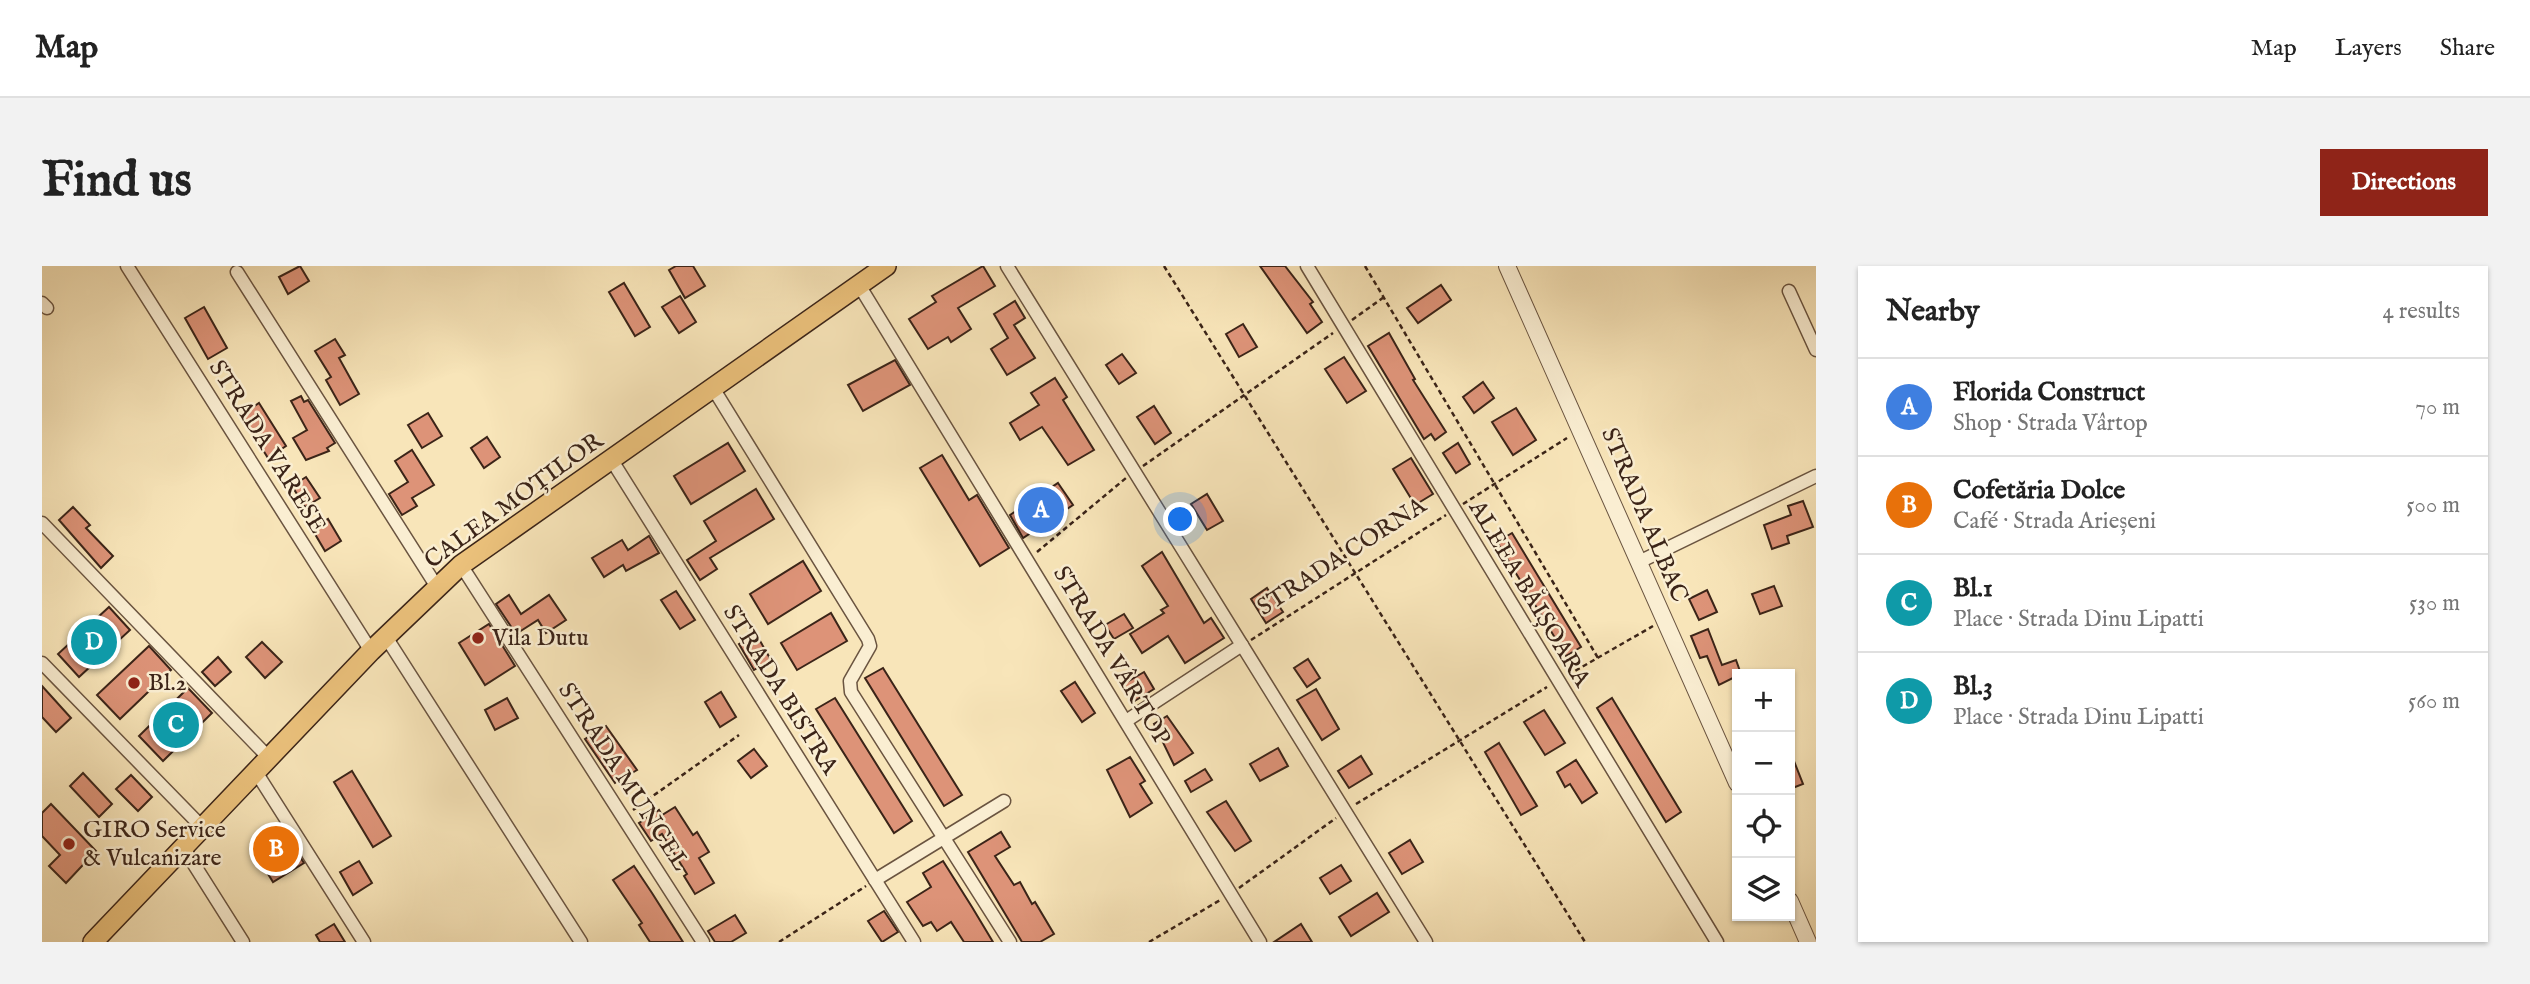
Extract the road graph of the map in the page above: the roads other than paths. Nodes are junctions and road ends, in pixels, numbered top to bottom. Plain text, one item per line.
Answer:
1 (127, 266) edge
2 (886, 266) edge
3 (1007, 266) edge
4 (1307, 266) edge
5 (1507, 266) edge
6 (237, 272) dead end
7 (859, 285) junction
8 (1789, 291) dead end
9 (1816, 350) edge
10 (713, 388) junction
11 (611, 459) junction
12 (1815, 478) edge
13 (42, 523) edge
14 (1639, 562) junction
15 (461, 565) junction
16 (437, 587) junction
17 (386, 637) junction
18 (1242, 645) junction
19 (371, 651) junction
20 (42, 663) edge
21 (1126, 721) junction
22 (262, 765) junction
23 (1732, 772) edge
24 (1004, 802) dead end
25 (202, 827) junction
26 (944, 838) junction
27 (183, 847) junction
28 (875, 880) junction
29 (1795, 912) edge
30 (93, 942) edge
31 (243, 942) edge
32 (364, 942) edge
33 (581, 942) edge
34 (703, 942) edge
35 (914, 942) edge
36 (1010, 942) edge
37 (1260, 942) edge
38 (1426, 942) edge
39 (1717, 942) edge
40 (1808, 942) edge

1 - 19 street, STRADA VARESE
2 - 7 main road, CALEA MOȚILOR
3 - 18 street
4 - 39 street, ALEEA BĂIȘOARA
5 - 14 street, STRADA ALBAC
6 - 16 street
7 - 10 main road, CALEA MOȚILOR
7 - 21 street, STRADA VÂRTOP
8 - 9 street
10 - 11 main road, CALEA MOȚILOR
10 - 26 street
11 - 15 main road, CALEA MOȚILOR
11 - 28 street, STRADA BISTRA
12 - 14 street
13 - 22 street
14 - 23 street, STRADA ALBAC
15 - 16 main road, CALEA MOȚILOR
15 - 34 street, STRADA MUNCEL
16 - 17 main road, CALEA MOȚILOR
17 - 19 main road, CALEA MOȚILOR
17 - 33 street
18 - 21 street, STRADA CORNA
18 - 38 street
19 - 22 main road, CALEA MOȚILOR
20 - 25 street
21 - 37 street, STRADA VÂRTOP
22 - 25 main road, CALEA MOȚILOR
22 - 32 street
24 - 26 street
25 - 27 main road, CALEA MOȚILOR
26 - 28 street
26 - 36 street
27 - 30 main road, CALEA MOȚILOR
27 - 31 street
28 - 35 street, STRADA BISTRA
29 - 40 street

